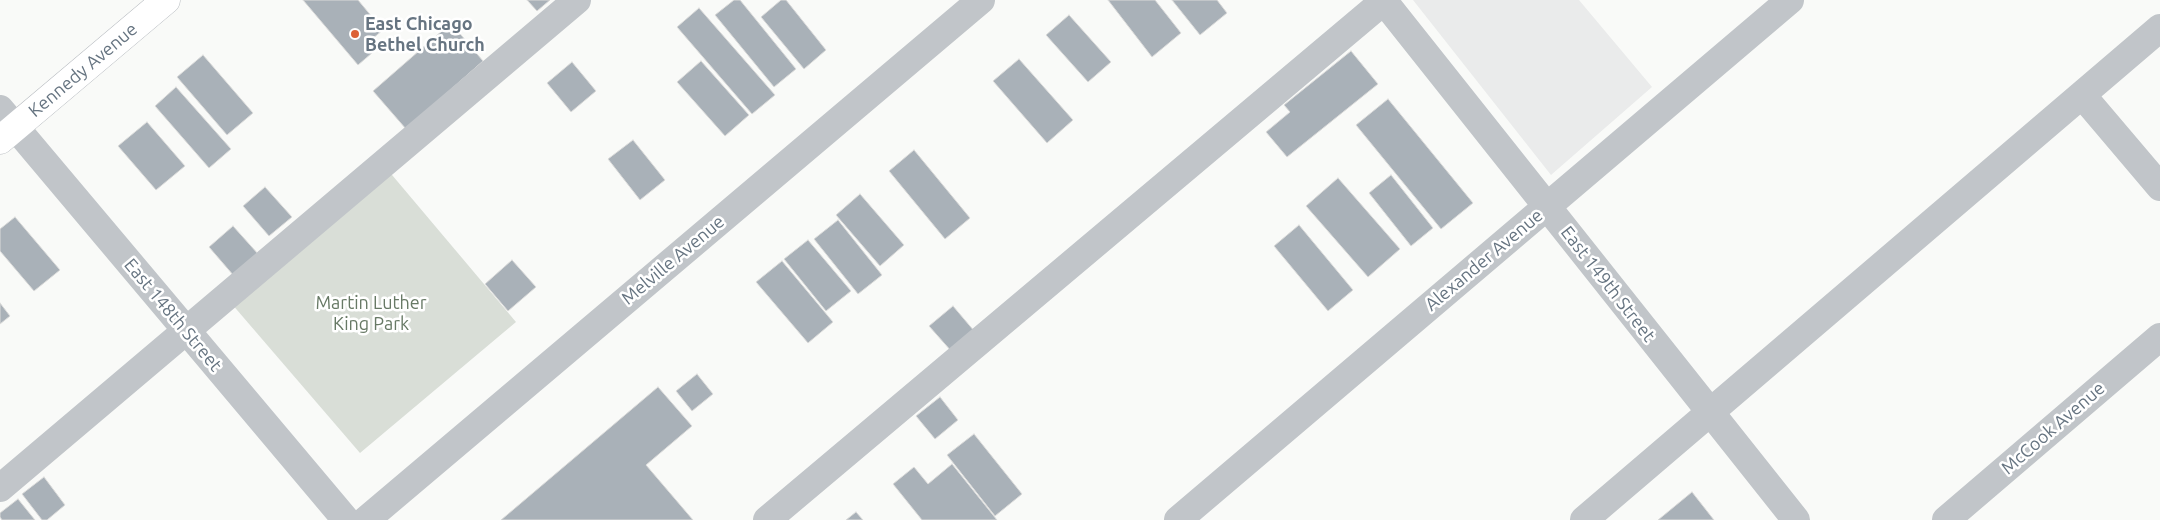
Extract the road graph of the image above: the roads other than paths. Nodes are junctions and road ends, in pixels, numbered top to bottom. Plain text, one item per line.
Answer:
1 (166, 0) edge
2 (577, 0) edge
3 (981, 0) edge
4 (1384, 0) edge
5 (1790, 0) edge
6 (2160, 28) edge
7 (2082, 94) junction
8 (5, 125) edge
9 (2160, 187) edge
10 (1547, 207) junction
11 (187, 331) junction
12 (2160, 337) edge
13 (1711, 413) junction
14 (0, 488) edge
15 (346, 520) edge
16 (366, 520) edge
17 (767, 520) edge
18 (1178, 520) edge
19 (1584, 520) edge
20 (1796, 520) edge
21 (1946, 520) edge

1 - 8 main road, Kennedy Avenue
2 - 11 street
3 - 16 street, Melville Avenue
4 - 10 street, East 149th Street
4 - 17 street
5 - 10 street, Alexander Avenue
6 - 7 street
7 - 9 street
7 - 13 street
8 - 11 street, East 148th Street
10 - 13 street, East 149th Street
10 - 18 street, Alexander Avenue
11 - 14 street
11 - 15 street, East 148th Street
12 - 21 street, McCook Avenue
13 - 19 street
13 - 20 street, East 149th Street

